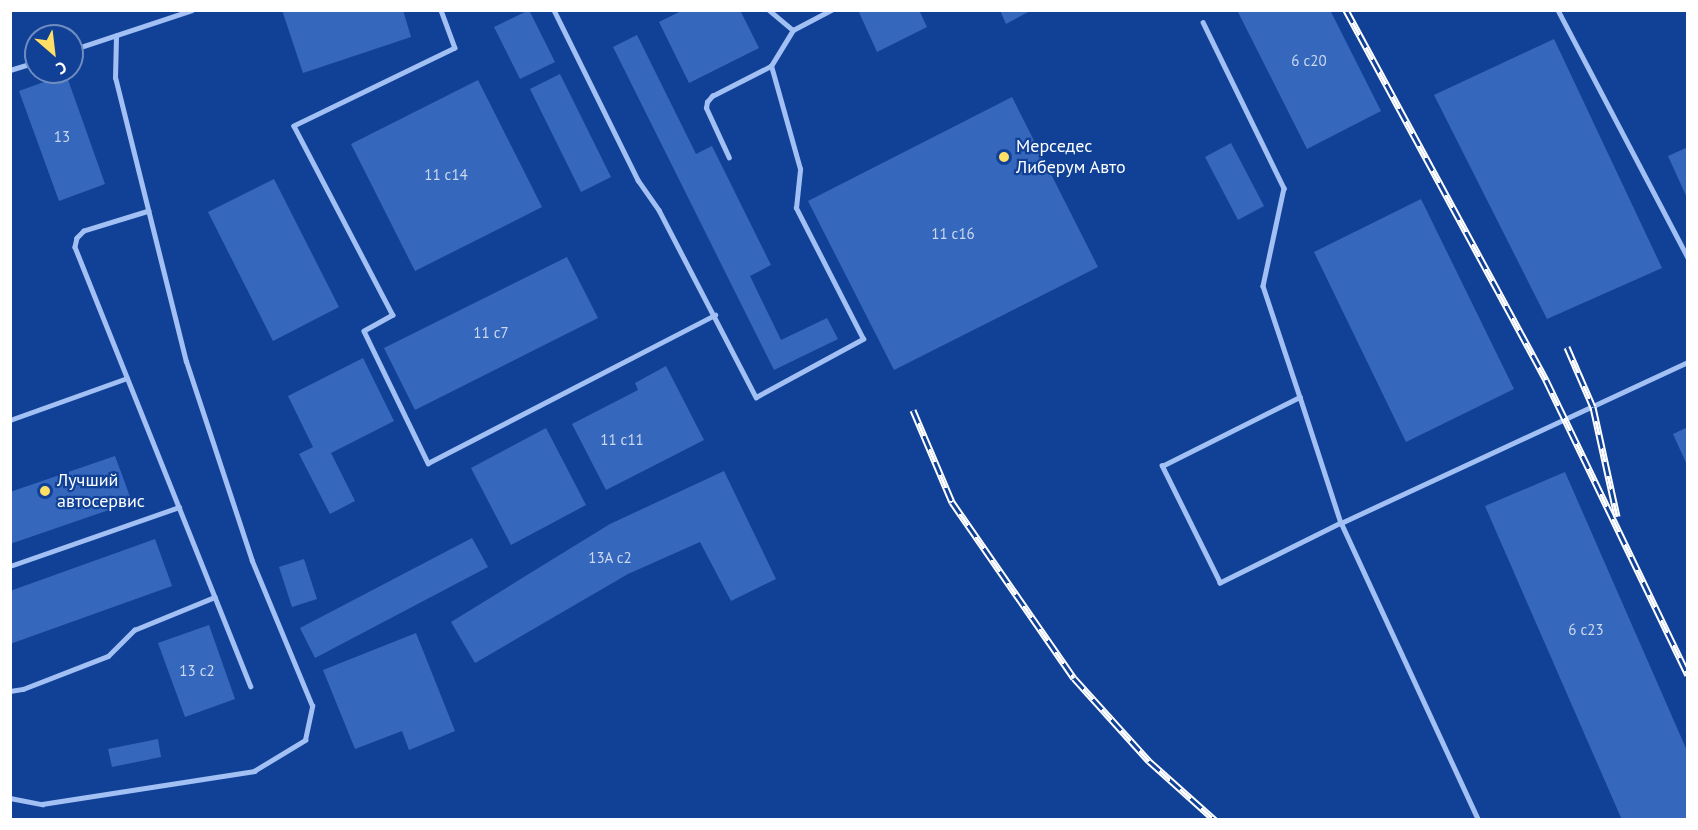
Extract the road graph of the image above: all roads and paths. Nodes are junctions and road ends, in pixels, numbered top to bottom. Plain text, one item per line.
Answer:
1 (192, 10) edge
2 (441, 10) edge
3 (554, 10) edge
4 (769, 10) edge
5 (831, 10) edge
6 (1558, 10) edge
7 (1203, 22) dead end
8 (793, 30) junction
9 (116, 36) junction
10 (84, 46) edge
11 (771, 66) junction
12 (729, 159) dead end
13 (149, 211) junction
14 (1688, 258) edge
15 (715, 315) junction
16 (1688, 362) edge
17 (127, 378) junction
18 (1300, 397) junction
19 (10, 420) edge
20 (179, 507) junction
21 (1341, 524) junction
22 (10, 566) edge
23 (215, 597) junction
24 (251, 686) dead end
25 (10, 691) edge
26 (10, 798) edge
27 (1478, 819) edge

1 - 9 lane
2 - 15 lane
3 - 15 lane
4 - 8 lane
5 - 8 lane
6 - 14 lane
7 - 18 lane
8 - 11 lane
9 - 10 lane
9 - 13 lane
11 - 12 lane
11 - 15 lane
13 - 17 lane
13 - 26 lane
16 - 21 lane
17 - 19 lane
17 - 20 lane
18 - 21 lane
18 - 21 lane
20 - 22 lane
20 - 23 lane
21 - 27 lane
23 - 24 lane
23 - 25 lane

